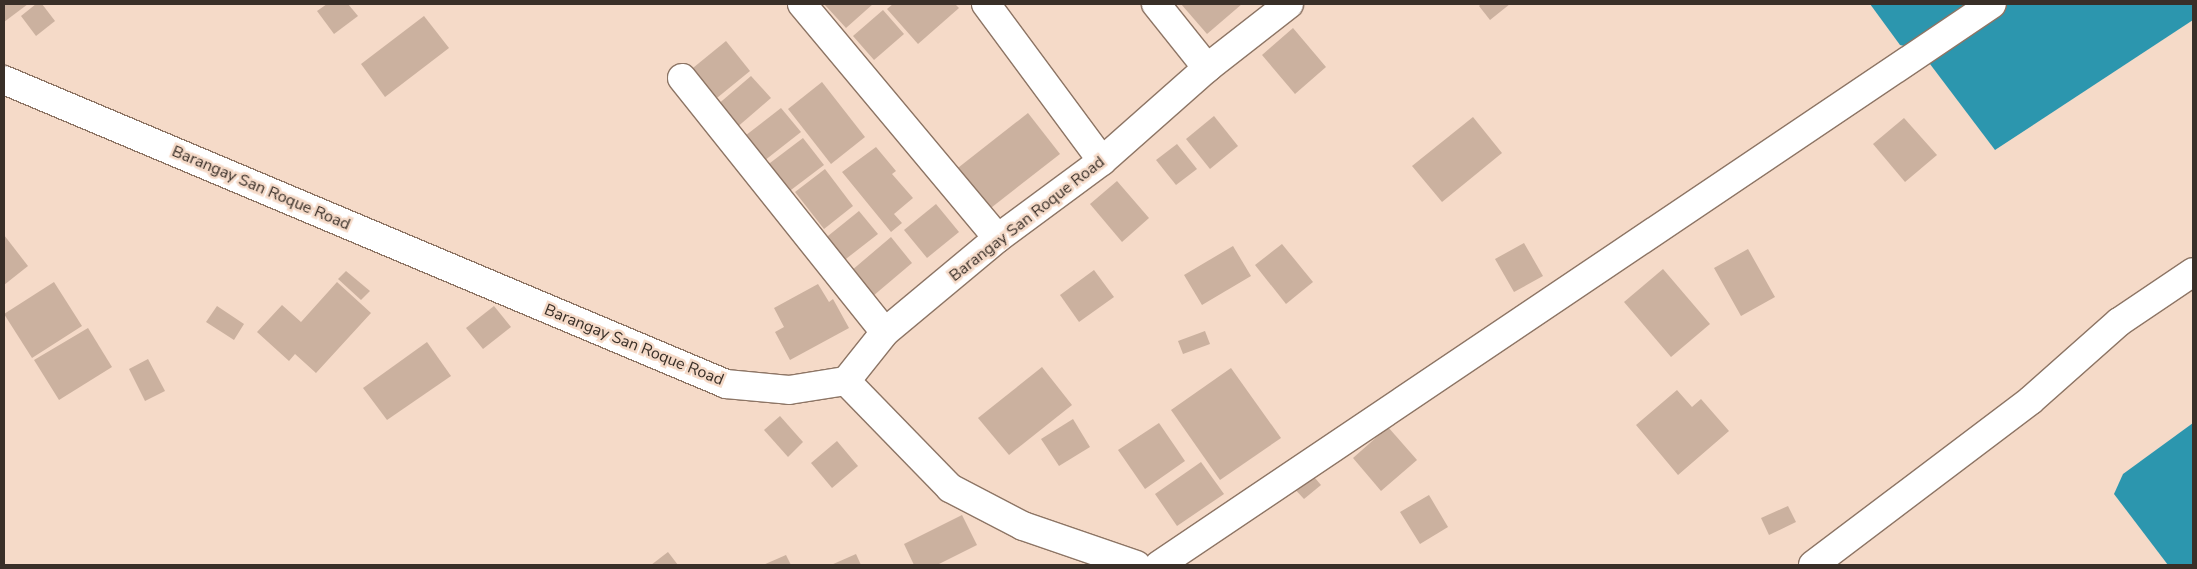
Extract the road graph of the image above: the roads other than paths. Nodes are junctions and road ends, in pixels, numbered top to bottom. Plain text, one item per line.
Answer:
1 (802, 4) edge
2 (986, 4) edge
3 (1156, 4) edge
4 (1289, 4) edge
5 (1992, 4) edge
6 (1207, 68) junction
7 (682, 78) dead end
8 (6, 87) edge
9 (1102, 161) junction
10 (998, 238) junction
11 (2193, 272) edge
12 (884, 332) junction
13 (846, 381) junction
14 (1136, 565) edge
15 (1159, 565) edge
16 (1814, 565) edge

1 - 10 street
2 - 9 street
3 - 6 street
4 - 6 street, Barangay San Roque Road
5 - 15 street
6 - 9 street, Barangay San Roque Road
7 - 12 street
8 - 13 street, Barangay San Roque Road
9 - 10 street, Barangay San Roque Road
10 - 12 street, Barangay San Roque Road
11 - 16 street
12 - 13 street, Barangay San Roque Road
13 - 14 street

